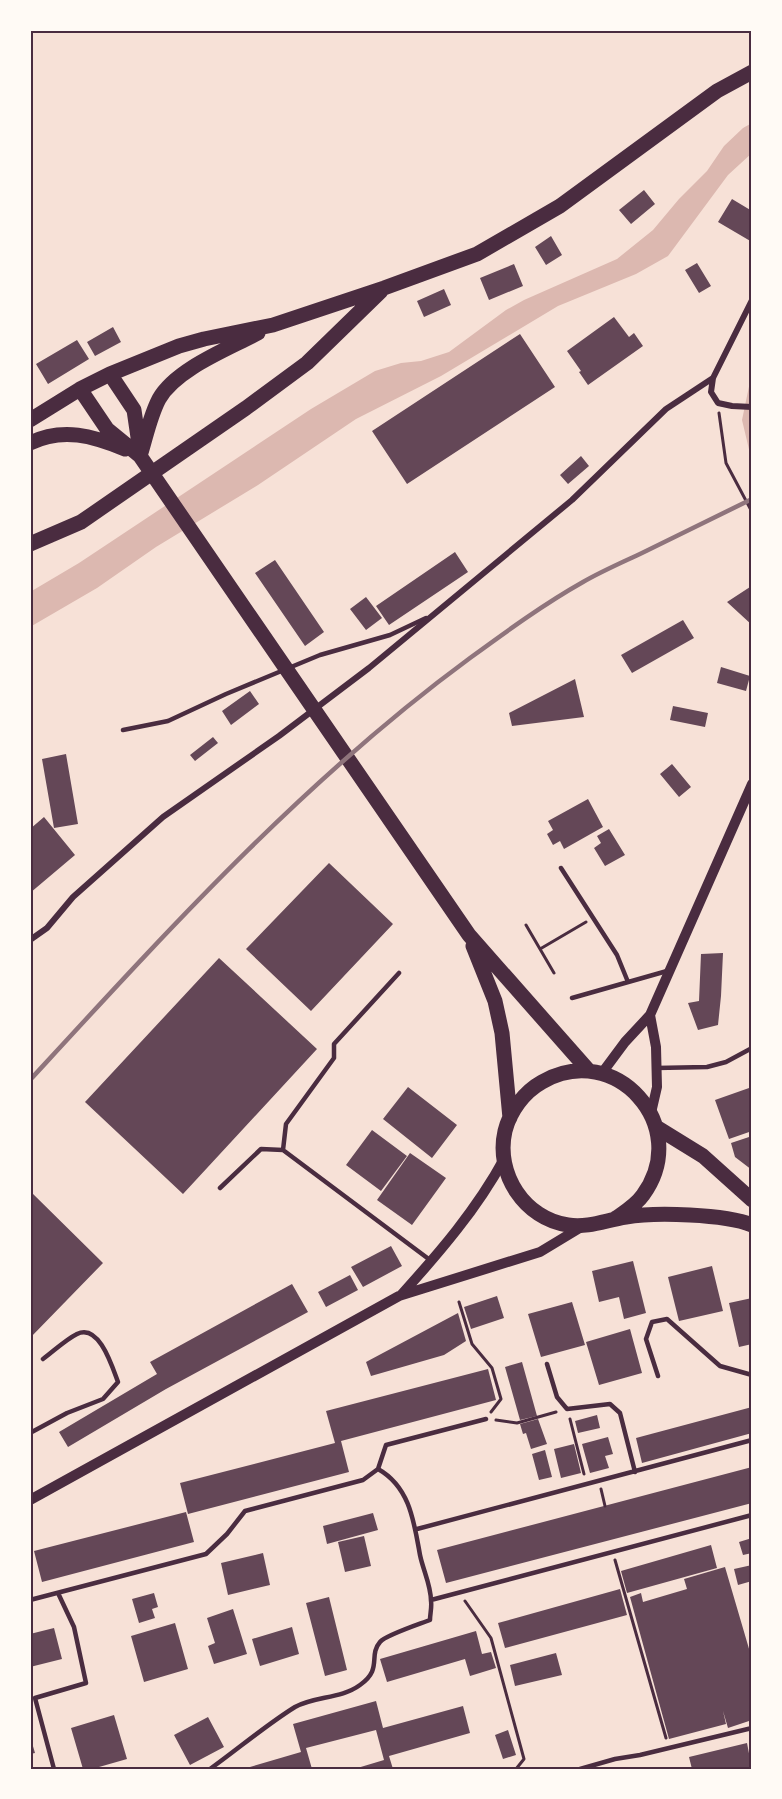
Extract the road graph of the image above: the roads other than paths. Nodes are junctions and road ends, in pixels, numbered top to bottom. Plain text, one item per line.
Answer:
1 (752, 72) edge
2 (384, 288) junction
3 (752, 300) edge
4 (273, 325) junction
5 (110, 374) junction
6 (713, 378) junction
7 (80, 389) junction
8 (752, 406) edge
9 (30, 420) edge
10 (30, 443) edge
11 (140, 456) junction
12 (30, 544) edge
13 (428, 618) junction
14 (123, 730) dead end
15 (752, 784) edge
16 (561, 868) dead end
17 (469, 935) junction
18 (30, 940) edge
19 (670, 970) junction
20 (399, 973) dead end
21 (628, 982) junction
22 (572, 998) dead end
23 (650, 1015) junction
24 (752, 1048) edge
25 (656, 1068) junction
26 (596, 1072) junction
27 (510, 1118) junction
28 (653, 1120) junction
29 (283, 1150) junction
30 (504, 1159) junction
31 (220, 1188) dead end
32 (752, 1200) edge
33 (616, 1218) junction
34 (752, 1225) edge
35 (583, 1226) junction
36 (432, 1261) junction
37 (399, 1296) junction
38 (43, 1359) dead end
39 (547, 1364) dead end
40 (752, 1375) edge
41 (658, 1376) dead end
42 (486, 1419) road end
43 (30, 1433) edge
44 (752, 1440) edge
45 (378, 1469) junction
46 (635, 1472) junction
47 (30, 1500) edge
48 (752, 1515) edge
49 (417, 1529) junction
50 (58, 1593) junction
51 (432, 1599) junction
52 (30, 1600) edge
53 (33, 1699) edge
54 (752, 1728) edge
55 (54, 1769) edge
56 (210, 1769) edge
57 (580, 1769) edge

1 - 2 highway
2 - 4 highway
2 - 12 highway
3 - 6 street
4 - 5 highway
4 - 11 highway
5 - 7 highway
5 - 11 highway
6 - 8 street
6 - 13 street
7 - 9 highway
7 - 11 highway
10 - 11 highway
11 - 17 highway
13 - 14 lane
13 - 18 street
15 - 19 street
16 - 21 lane
17 - 26 highway
17 - 27 highway
19 - 21 lane
19 - 23 street
20 - 29 lane
21 - 22 lane
23 - 25 street
23 - 26 street
24 - 25 lane
25 - 28 street
26 - 27 highway
26 - 28 highway
27 - 30 highway
28 - 32 highway
28 - 33 highway
29 - 31 lane
29 - 36 lane
30 - 35 highway
30 - 36 street
33 - 34 highway
33 - 35 highway
35 - 37 street
36 - 37 street
37 - 47 street
38 - 43 lane
39 - 46 lane
40 - 41 lane
42 - 45 lane
44 - 46 lane
45 - 49 lane
45 - 50 lane
46 - 49 lane
48 - 51 lane
49 - 51 lane
50 - 52 lane
50 - 53 lane
51 - 56 lane
53 - 55 lane
54 - 57 lane

